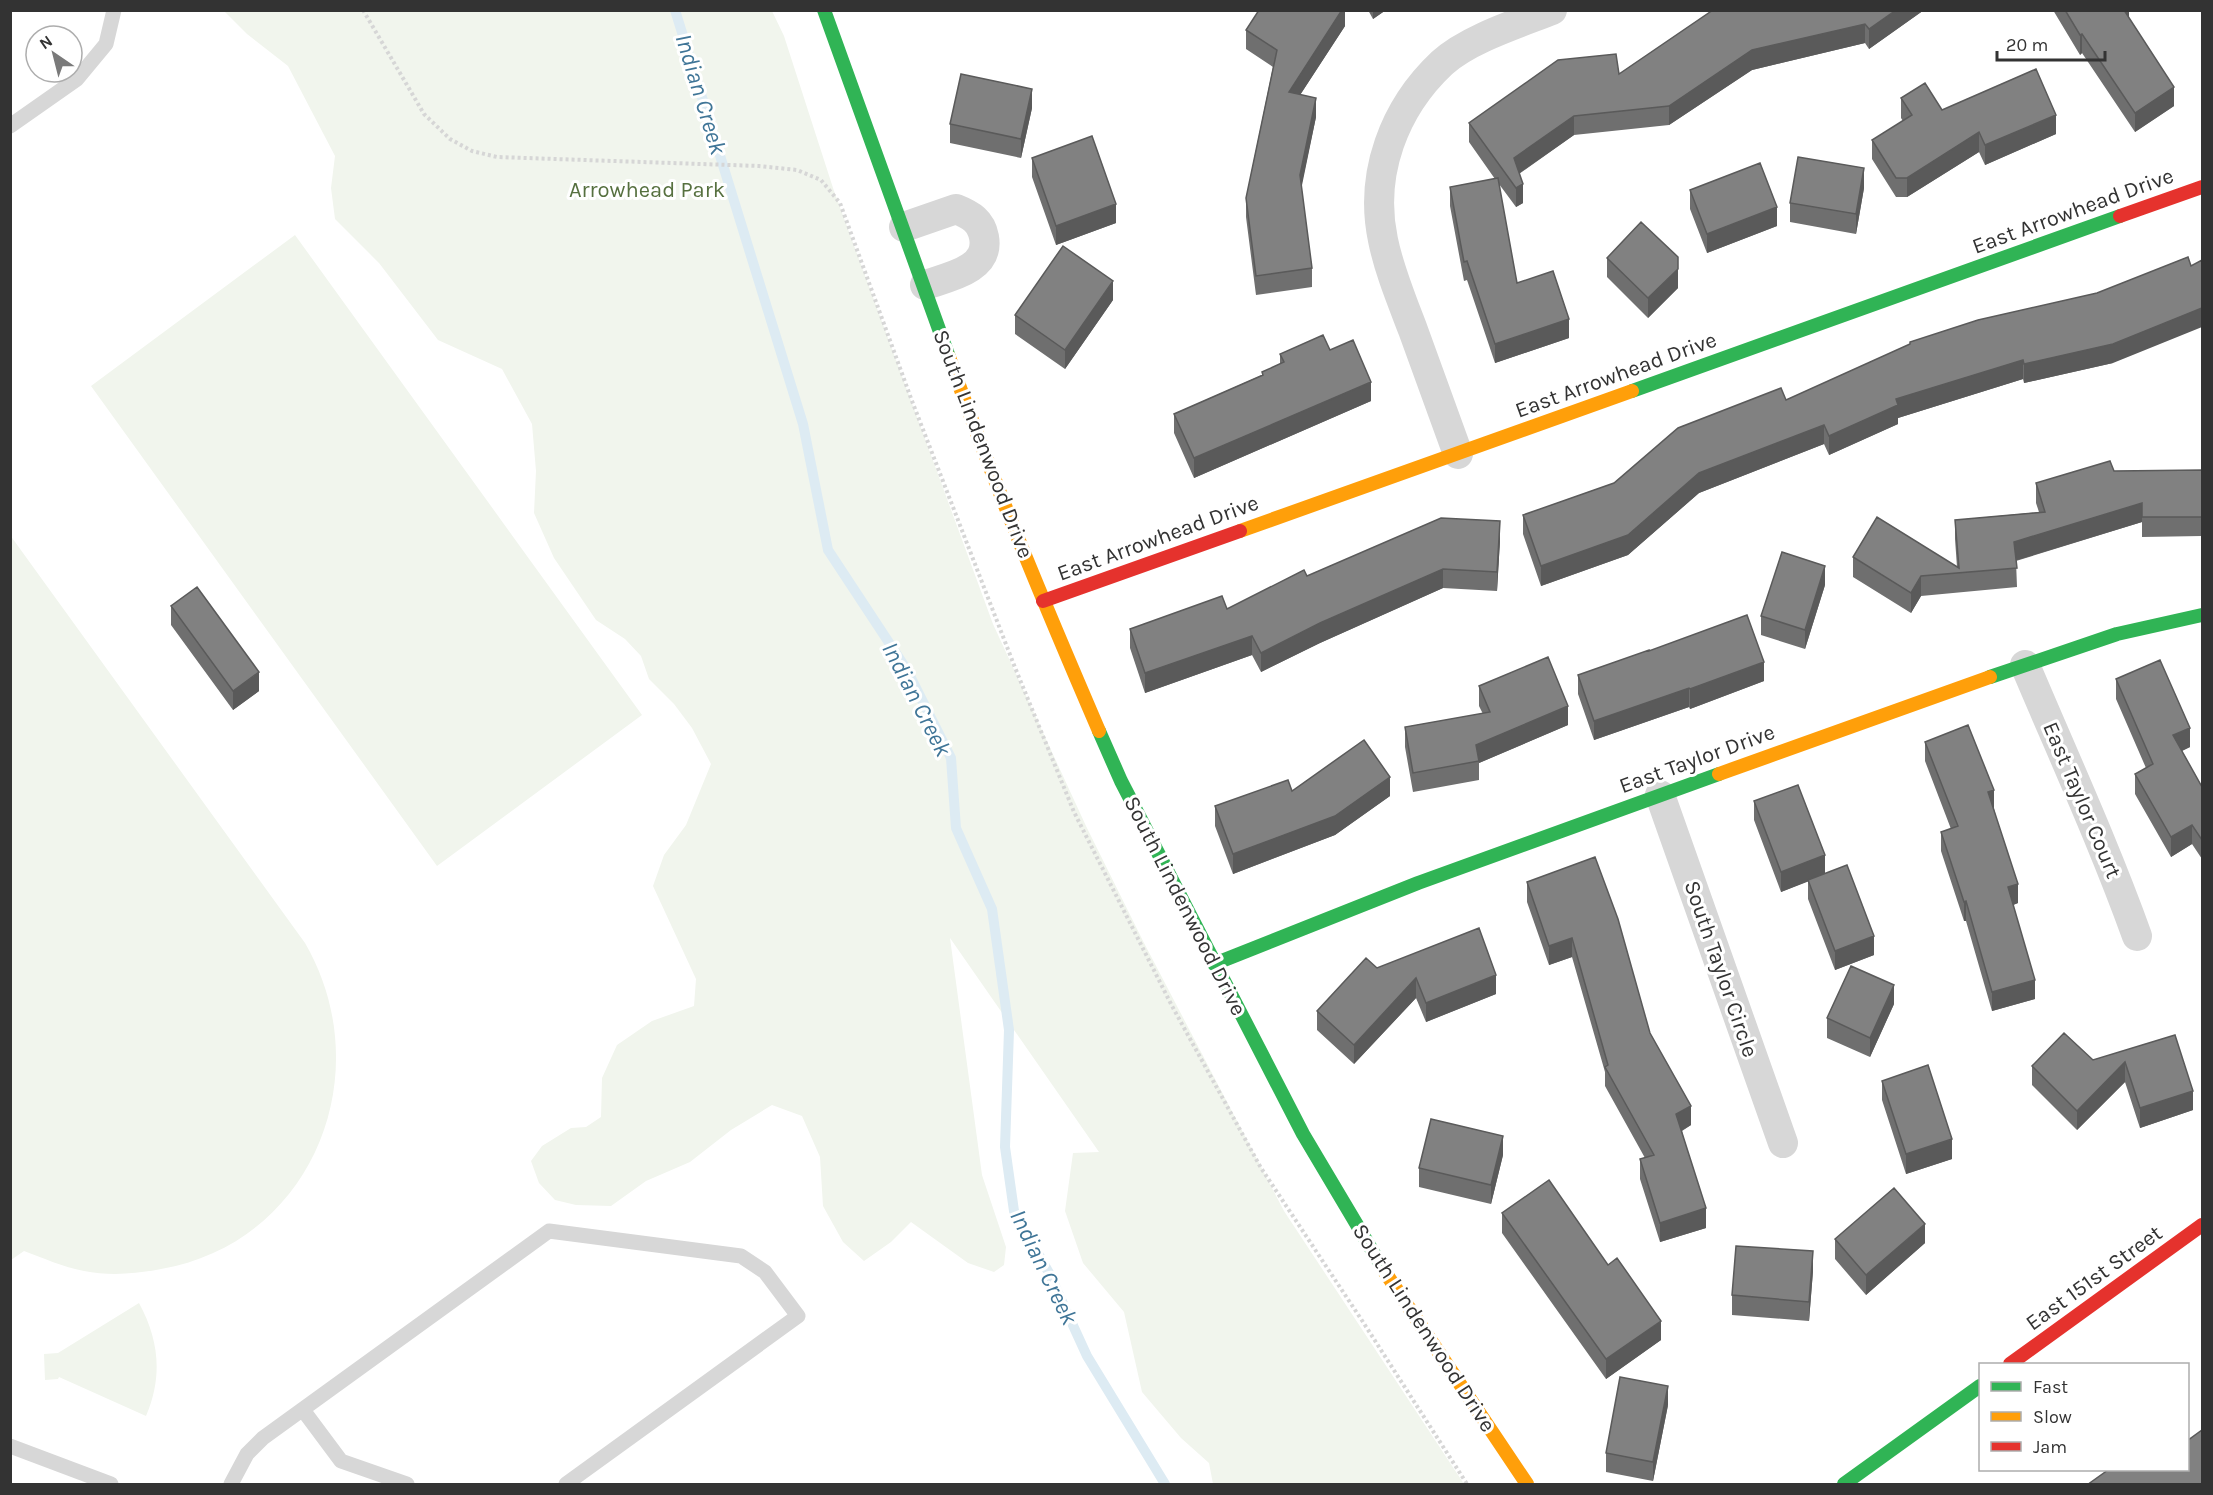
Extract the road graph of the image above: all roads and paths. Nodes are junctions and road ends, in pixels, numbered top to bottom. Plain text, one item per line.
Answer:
1 (114, 10) edge
2 (363, 10) edge
3 (825, 10) edge
4 (1552, 10) edge
5 (10, 126) edge
6 (821, 180) dead end
7 (2202, 187) edge
8 (904, 227) junction
9 (925, 285) junction
10 (1458, 454) junction
11 (1043, 601) junction
12 (2202, 615) edge
13 (2025, 665) junction
14 (1660, 795) junction
15 (2137, 936) dead end
16 (1214, 964) junction
17 (1783, 1143) dead end
18 (2202, 1225) edge
19 (2013, 1363) edge
20 (1979, 1387) edge
21 (303, 1410) junction
22 (10, 1446) edge
23 (111, 1485) edge
24 (231, 1485) edge
25 (407, 1485) edge
26 (566, 1485) edge
27 (1527, 1485) edge
28 (1844, 1485) edge

1 - 5 lane
2 - 6 path
3 - 8 street, South Lindenwood Drive
4 - 10 street
7 - 10 street, East Arrowhead Drive
8 - 9 street, South Lindenwood Drive
8 - 9 street
9 - 11 street, South Lindenwood Drive
10 - 11 street, East Arrowhead Drive
11 - 16 street, South Lindenwood Drive
12 - 13 street, East Taylor Drive
13 - 14 street, East Taylor Drive
13 - 15 street, East Taylor Court
14 - 16 street, East Taylor Drive
14 - 17 street, South Taylor Circle
16 - 27 street, South Lindenwood Drive
18 - 19 street, East 151st Street
20 - 28 street
21 - 24 lane
21 - 25 lane
21 - 26 lane
22 - 23 lane

